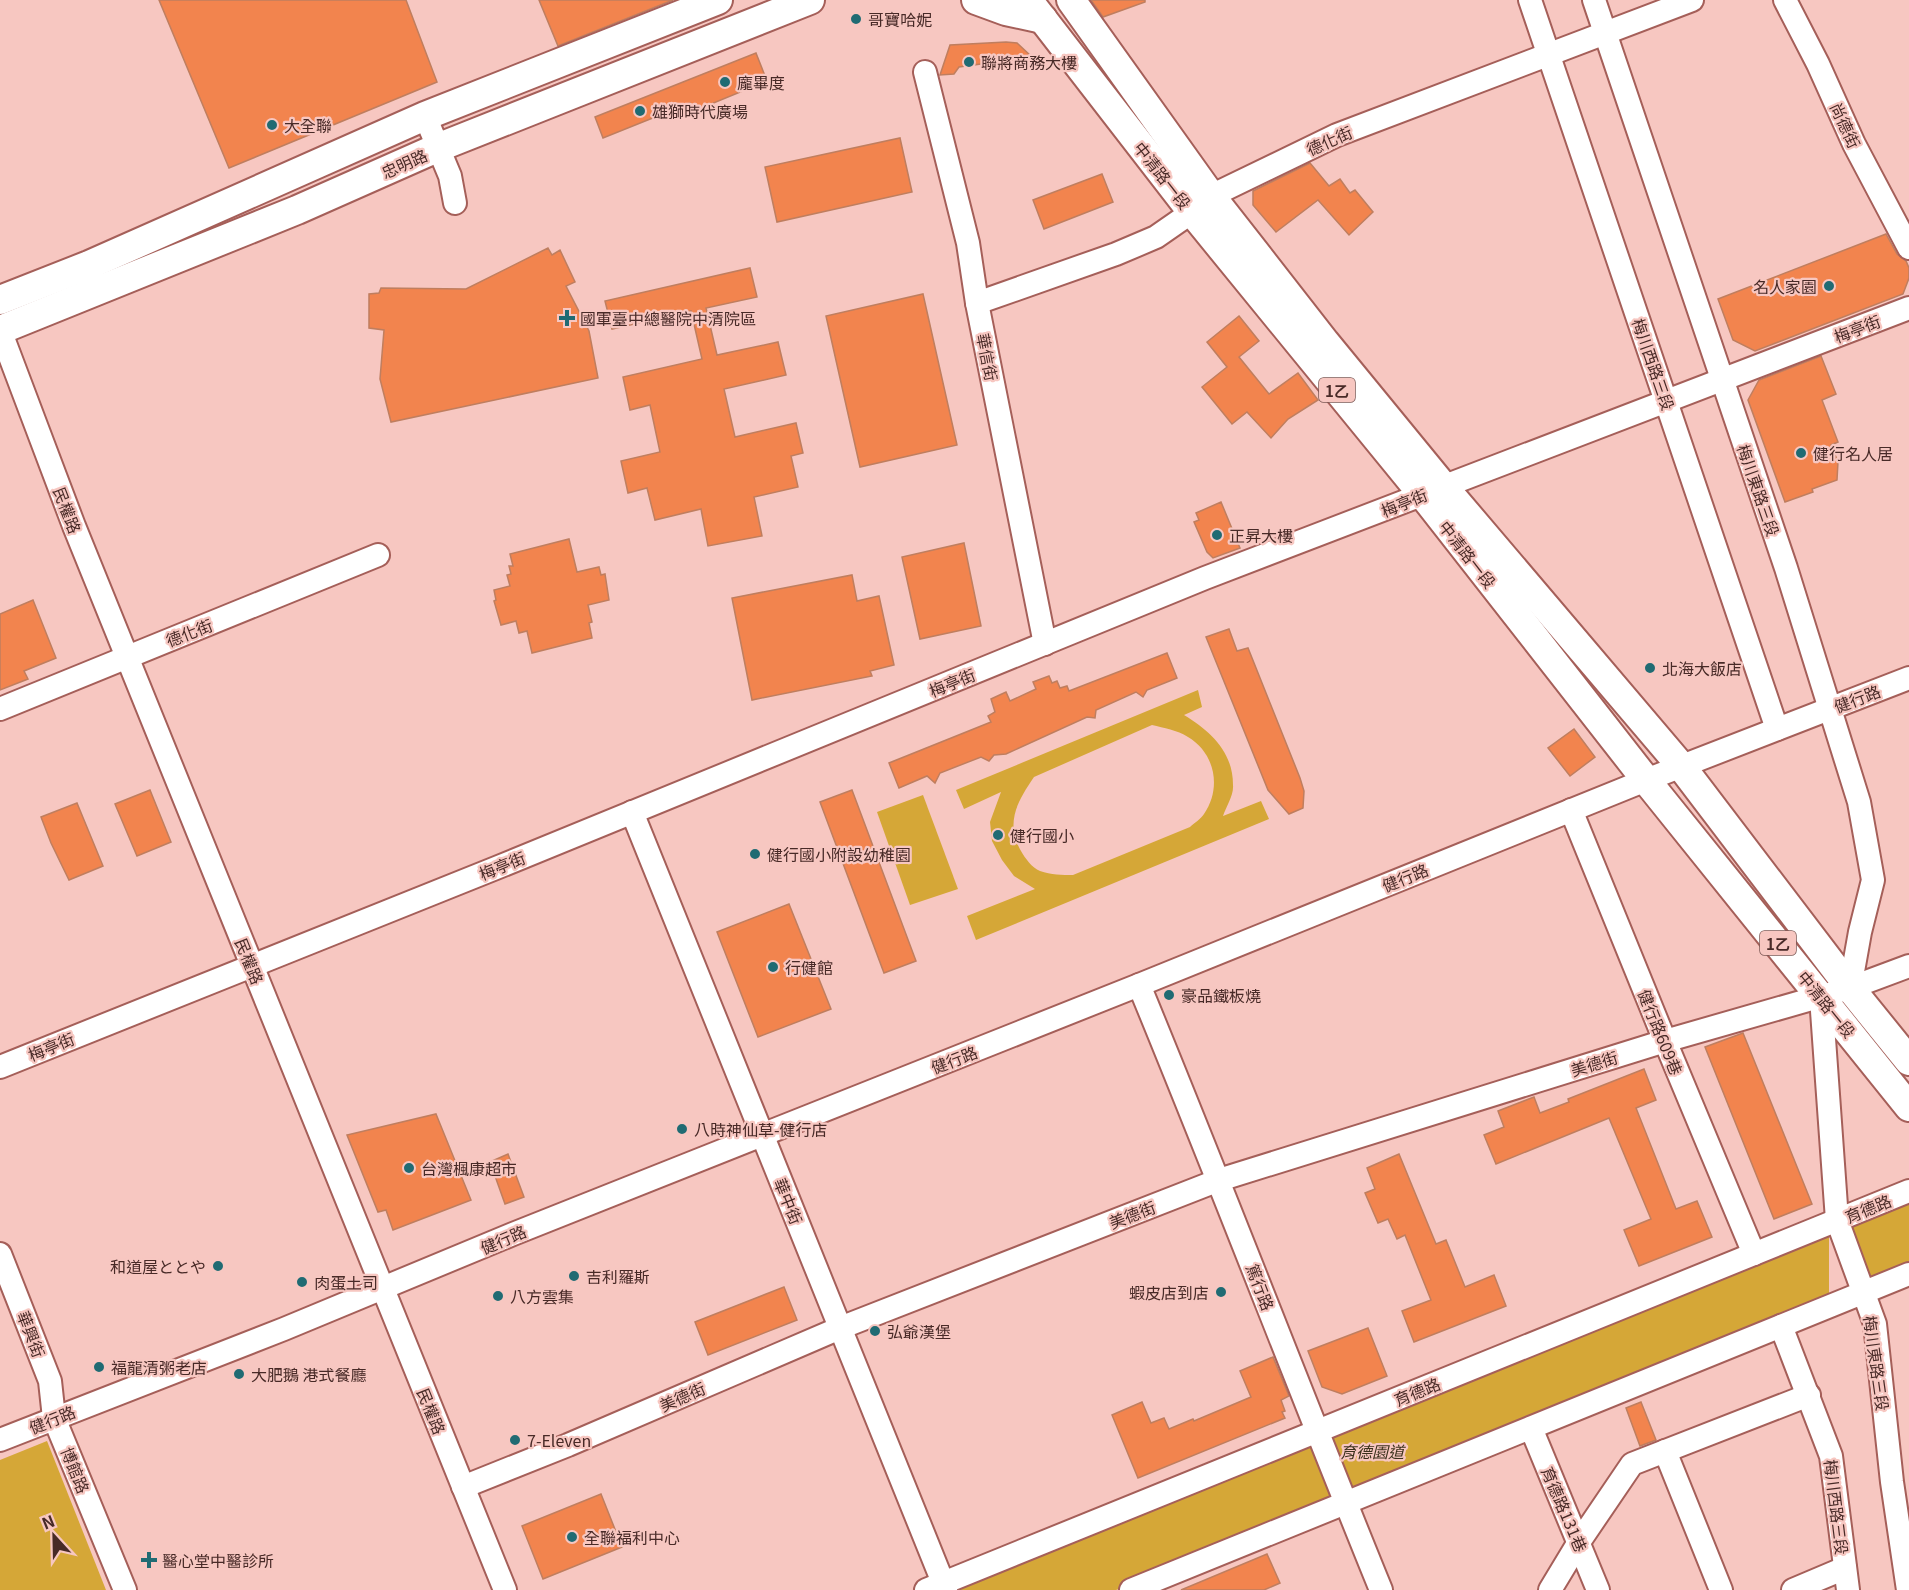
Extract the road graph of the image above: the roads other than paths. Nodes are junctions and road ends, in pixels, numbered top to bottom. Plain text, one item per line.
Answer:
1 (718, 0) edge
2 (810, 0) edge
3 (976, 0) edge
4 (1071, 0) edge
5 (1530, 0) edge
6 (1594, 0) edge
7 (1692, 0) edge
8 (1785, 0) edge
9 (1036, 10) edge
10 (1605, 33) junction
11 (1550, 55) junction
12 (925, 72) dead end
13 (425, 116) junction
14 (437, 148) junction
15 (455, 203) dead end
16 (1201, 204) junction
17 (1909, 248) edge
18 (0, 300) edge
19 (978, 303) junction
20 (1909, 308) edge
21 (0, 330) edge
22 (1722, 380) junction
23 (1666, 401) junction
24 (1433, 490) junction
25 (378, 555) dead end
26 (1045, 644) junction
27 (127, 657) junction
28 (1909, 678) edge
29 (1830, 708) junction
30 (0, 709) edge
31 (1777, 729) junction
32 (1681, 766) junction
33 (1646, 780) junction
34 (1571, 810) junction
35 (632, 812) junction
36 (252, 966) junction
37 (1909, 966) edge
38 (1139, 986) junction
39 (1850, 988) junction
40 (1821, 997) junction
41 (1665, 1041) junction
42 (1909, 1061) edge
43 (0, 1067) edge
44 (1909, 1107) edge
45 (762, 1134) junction
46 (1219, 1180) junction
47 (1909, 1191) edge
48 (1837, 1220) junction
49 (0, 1254) edge
50 (1754, 1254) junction
51 (1909, 1274) edge
52 (383, 1289) junction
53 (1863, 1293) junction
54 (1781, 1326) junction
55 (840, 1328) junction
56 (1809, 1395) junction
57 (54, 1418) junction
58 (1531, 1428) junction
59 (1317, 1431) junction
60 (0, 1440) edge
61 (1665, 1451) junction
62 (1900, 1482) edge
63 (463, 1487) junction
64 (1346, 1503) junction
65 (1579, 1542) junction
66 (1845, 1568) junction
67 (1161, 1585) edge
68 (1818, 1585) edge
69 (938, 1588) edge
70 (125, 1590) edge
71 (505, 1590) edge
72 (1131, 1590) edge
73 (1381, 1590) edge
74 (1550, 1590) edge
75 (1598, 1590) edge
76 (1721, 1590) edge
77 (1793, 1590) edge
78 (1848, 1590) edge
79 (1908, 1590) edge

1 - 13 main road, 忠明路
2 - 14 main road, 忠明路
3 - 9 main road
4 - 16 main road, 中清路一段 / 1乙
5 - 11 street, 梅川西路三段
6 - 10 street, 梅川東路三段
7 - 10 street, 德化街
8 - 17 street, 尚德街
9 - 16 main road, 中清路一段 / 1乙
10 - 11 street, 德化街
10 - 22 street, 梅川東路三段
11 - 16 street, 德化街
11 - 23 street, 梅川西路三段
12 - 19 street, 華信街
13 - 14 street
13 - 18 main road, 忠明路
14 - 15 street
14 - 21 main road, 忠明路
16 - 19 street, 德化街
16 - 24 main road, 中清路一段 / 1乙
19 - 26 street, 華信街
20 - 22 street, 梅亭街
21 - 27 street, 民權路
22 - 23 street, 梅亭街
22 - 29 street, 梅川東路三段
23 - 24 street, 梅亭街
23 - 31 street, 梅川西路三段
24 - 26 street, 梅亭街
24 - 32 main road, 中清路一段 / 1乙
24 - 33 main road, 中清路一段 / 1乙
25 - 27 street, 德化街
26 - 35 street, 梅亭街
27 - 30 street, 德化街
27 - 36 street, 民權路
28 - 29 street, 健行路
29 - 31 street, 健行路
29 - 39 street, 梅川東路三段
31 - 32 street, 健行路
32 - 33 street, 健行路
32 - 39 main road, 中清路一段 / 1乙
33 - 34 street, 健行路
33 - 40 main road, 中清路一段 / 1乙
34 - 38 street, 健行路
34 - 41 street, 健行路609巷
35 - 36 street, 梅亭街
35 - 45 street, 華中街
36 - 43 street, 梅亭街
36 - 52 street, 民權路
37 - 39 street
38 - 45 street, 健行路
38 - 46 street, 篤行路
39 - 40 street, 美德街
39 - 42 main road, 中清路一段 / 1乙
40 - 41 street, 美德街
40 - 44 main road, 中清路一段 / 1乙
40 - 48 street, 梅川東路三段
41 - 46 street, 美德街
41 - 50 street, 健行路609巷
45 - 52 street, 健行路
45 - 55 street, 華中街
46 - 55 street, 美德街
46 - 59 street, 篤行路
47 - 48 street, 育德路
48 - 50 street, 育德路
48 - 53 street, 梅川東路三段
49 - 57 street, 華興街
50 - 59 street, 育德路
51 - 53 street
52 - 57 street, 健行路
52 - 63 street, 民權路
53 - 54 street
53 - 62 street, 梅川東路三段
54 - 56 street, 梅川西路三段
54 - 58 street
55 - 63 street, 美德街
55 - 69 street, 華中街
56 - 61 street
56 - 66 street, 梅川西路三段
57 - 60 street, 健行路
57 - 70 street, 博館路
58 - 64 street
58 - 65 street, 育德路131巷
59 - 64 street, 篤行路
59 - 69 street, 育德路
61 - 65 street
61 - 76 street
62 - 79 street, 梅川東路三段
63 - 71 street, 民權路
64 - 67 street
64 - 73 street, 篤行路
65 - 74 street
65 - 75 street, 育德路131巷
66 - 68 street
66 - 78 street, 梅川西路三段
67 - 72 street
68 - 77 street

